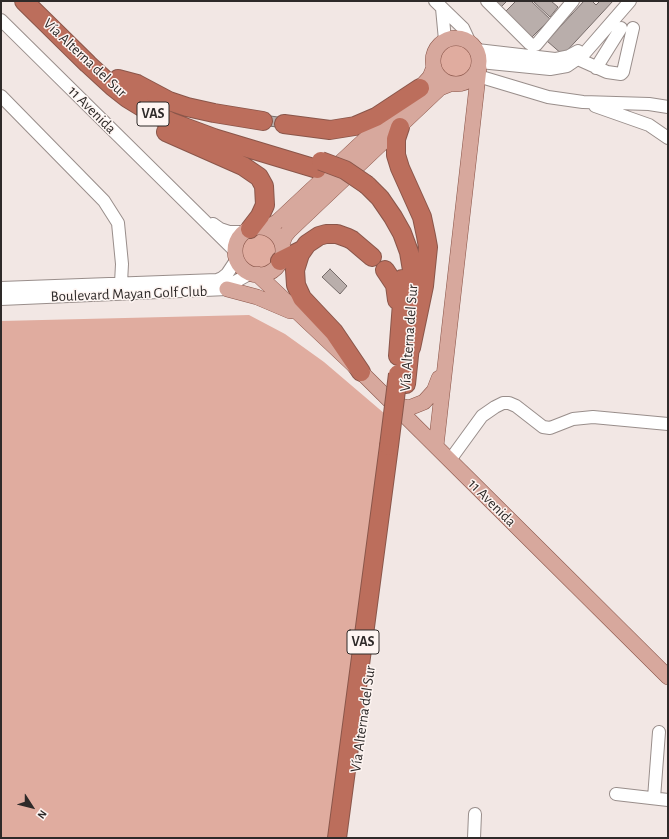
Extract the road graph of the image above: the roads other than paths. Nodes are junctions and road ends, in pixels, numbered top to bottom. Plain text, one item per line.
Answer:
1 (24, 1) edge
2 (36, 1) edge
3 (487, 1) edge
4 (573, 1) edge
5 (623, 1) edge
6 (630, 1) edge
7 (438, 4) edge
8 (1, 20) edge
9 (445, 40) junction
10 (477, 59) junction
11 (578, 59) junction
12 (88, 64) junction
13 (434, 67) junction
14 (596, 68) junction
15 (118, 79) junction
16 (453, 84) junction
17 (420, 88) junction
18 (1, 96) edge
19 (583, 102) junction
20 (668, 107) edge
21 (473, 119) junction
22 (263, 121) dead end
23 (284, 124) dead end
24 (400, 127) junction
25 (668, 138) edge
26 (319, 165) junction
27 (364, 189) junction
28 (183, 200) junction
29 (254, 230) junction
30 (302, 250) junction
31 (235, 254) junction
32 (372, 257) dead end
33 (278, 258) junction
34 (385, 270) dead end
35 (254, 274) junction
36 (121, 283) junction
37 (1, 288) edge
38 (227, 289) junction
39 (1, 299) edge
40 (301, 316) junction
41 (315, 329) junction
42 (411, 348) junction
43 (445, 362) junction
44 (361, 372) junction
45 (400, 375) junction
46 (393, 404) junction
47 (668, 424) edge
48 (436, 446) junction
49 (394, 449) junction
50 (450, 460) junction
51 (668, 677) edge
52 (659, 732) dead end
53 (616, 794) dead end
54 (654, 798) junction
55 (668, 800) edge
56 (475, 814) dead end
57 (337, 838) edge
58 (347, 838) edge
59 (474, 838) edge

1 - 12 highway, Vía Alterna del Sur / VAS
2 - 15 highway, Vía Alterna del Sur / VAS
3 - 4 street
5 - 10 street
6 - 11 street
7 - 9 street
7 - 10 street
8 - 28 street, 11 Avenida
9 - 10 main road
9 - 13 main road
10 - 11 street
10 - 16 main road
10 - 19 street
10 - 21 main road
11 - 14 street
12 - 26 highway, Vía Alterna del Sur / VAS
12 - 29 highway
13 - 16 main road
13 - 17 main road
14 - 14 street
15 - 22 highway
15 - 26 highway, Vía Alterna del Sur / VAS
16 - 21 main road
16 - 24 main road
17 - 23 highway
17 - 29 main road
18 - 36 street
19 - 20 street
19 - 25 street
21 - 43 main road
24 - 33 main road
24 - 42 highway
26 - 27 highway, Vía Alterna del Sur / VAS, bridge
27 - 42 highway, Vía Alterna del Sur / VAS
27 - 45 highway, Vía Alterna del Sur / VAS
28 - 29 street, 11 Avenida
28 - 31 street, 11 Avenida
29 - 31 main road
29 - 33 main road
30 - 32 highway
30 - 33 highway
30 - 44 highway
31 - 35 main road
31 - 36 street, Boulevard Mayan Golf Club
33 - 35 main road
33 - 41 main road, 11 Avenida
34 - 45 highway
35 - 38 street, Boulevard Mayan Golf Club
35 - 40 main road, 11 Avenida
36 - 37 street, Boulevard Mayan Golf Club
38 - 39 street, Boulevard Mayan Golf Club
38 - 40 main road
40 - 41 main road, 11 Avenida
41 - 44 main road, 11 Avenida
42 - 45 highway, Vía Alterna del Sur / VAS
43 - 46 main road
43 - 48 main road
44 - 46 main road, 11 Avenida
45 - 49 highway, Vía Alterna del Sur / VAS, bridge
46 - 48 main road, 11 Avenida
47 - 50 street
48 - 50 main road, 11 Avenida
49 - 57 highway, Vía Alterna del Sur / VAS
49 - 58 highway, Vía Alterna del Sur / VAS
50 - 51 main road, 11 Avenida
52 - 54 street
53 - 54 street
54 - 55 street
56 - 59 street

